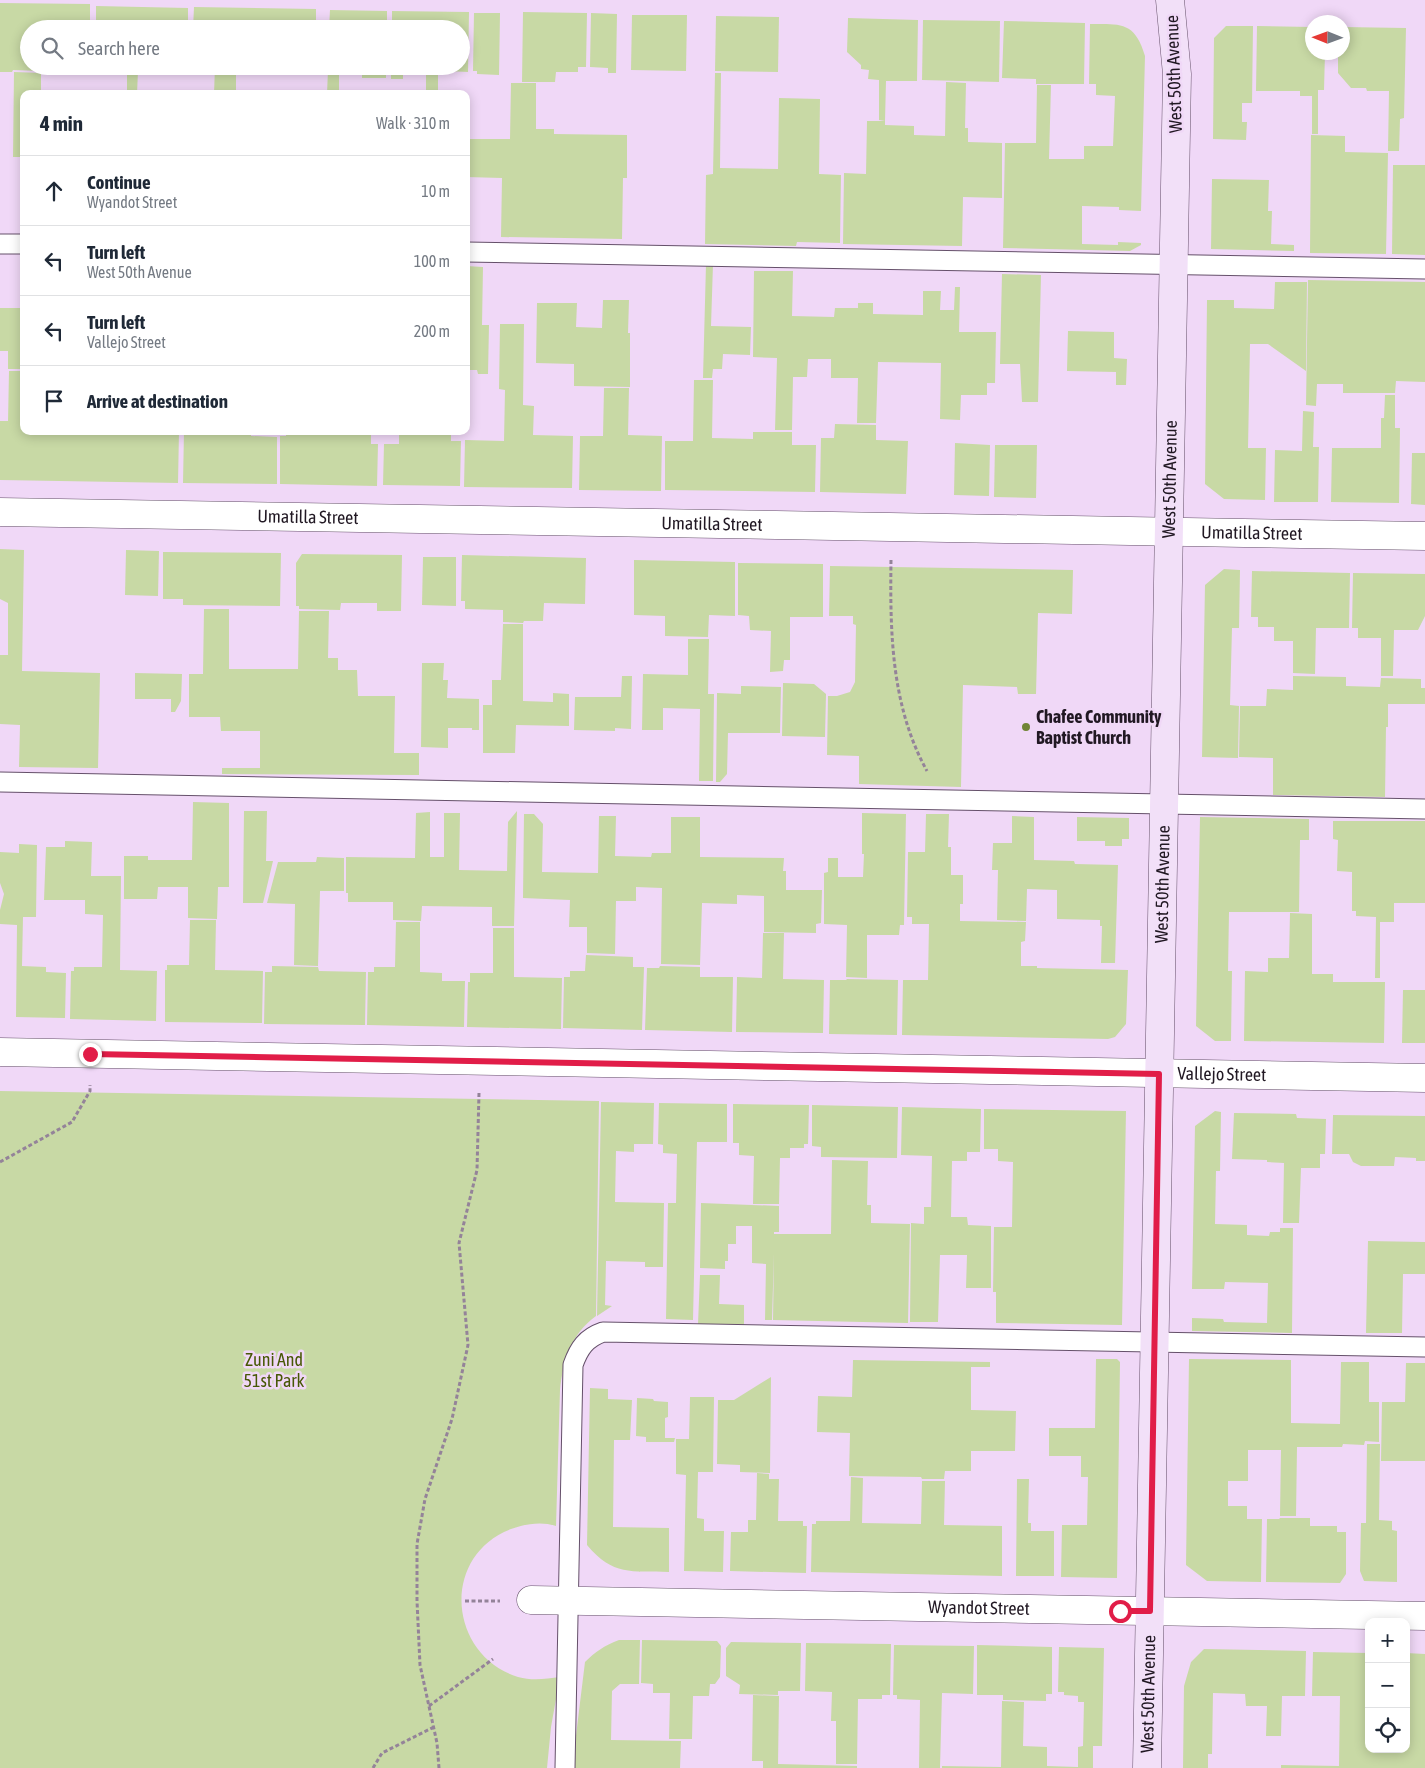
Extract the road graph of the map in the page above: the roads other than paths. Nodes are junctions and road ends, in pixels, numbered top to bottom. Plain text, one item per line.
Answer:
1 (1170, 0) edge
2 (0, 244) edge
3 (20, 244) edge
4 (470, 252) edge
5 (1174, 264) junction
6 (1425, 269) edge
7 (0, 512) edge
8 (1170, 532) junction
9 (1425, 536) edge
10 (0, 782) edge
11 (1164, 804) junction
12 (1425, 809) edge
13 (0, 1052) edge
14 (1159, 1074) junction
15 (1425, 1078) edge
16 (1155, 1342) junction
17 (1425, 1346) edge
18 (531, 1600) dead end
19 (568, 1601) junction
20 (1150, 1611) junction
21 (1425, 1616) edge
22 (565, 1768) edge
23 (1147, 1768) edge

1 - 5 street, West 50th Avenue
2 - 3 lane
4 - 5 lane
5 - 6 lane
5 - 8 street, West 50th Avenue
7 - 8 street, Umatilla Street
8 - 9 street, Umatilla Street
8 - 11 street, West 50th Avenue
10 - 11 lane
11 - 12 lane
11 - 14 street, West 50th Avenue
13 - 14 street, Vallejo Street
14 - 15 street, Vallejo Street
14 - 16 street, West 50th Avenue
16 - 17 lane
16 - 19 lane
16 - 20 street, West 50th Avenue
18 - 19 street, Wyandot Street
19 - 20 street, Wyandot Street
19 - 22 lane
20 - 21 street, Wyandot Street
20 - 23 street, West 50th Avenue

